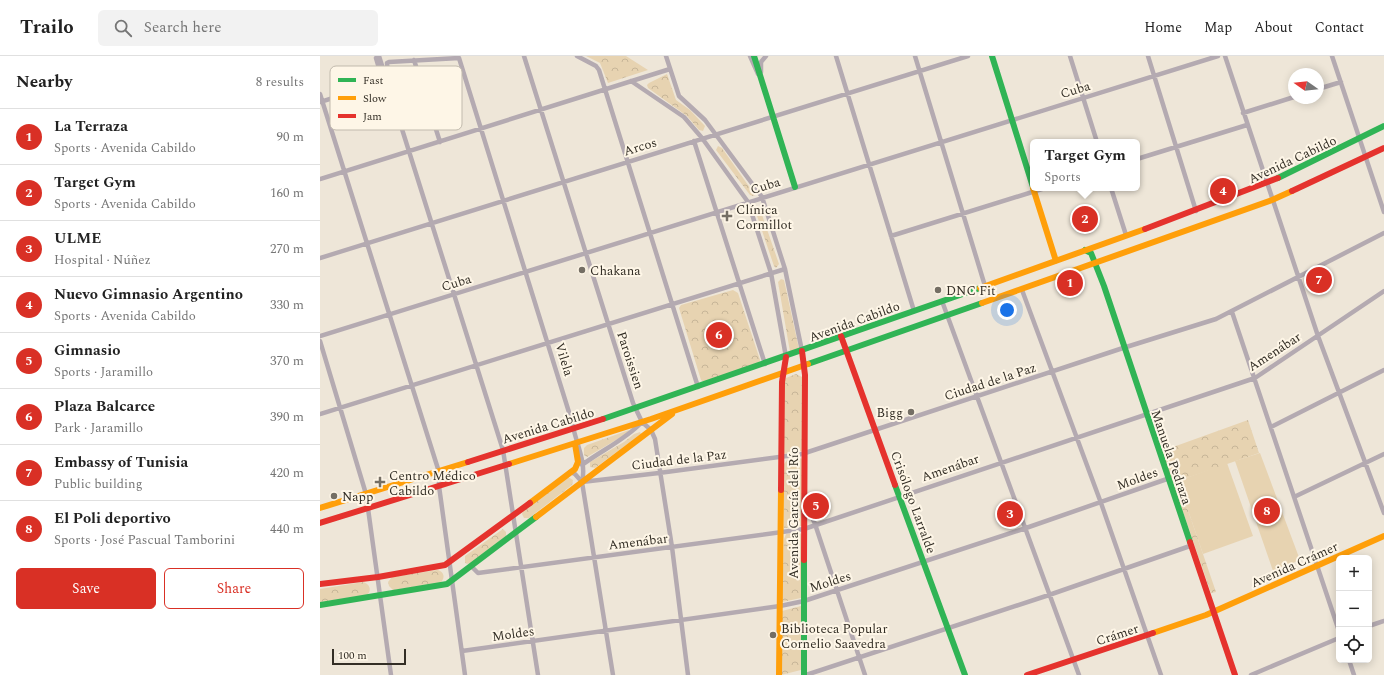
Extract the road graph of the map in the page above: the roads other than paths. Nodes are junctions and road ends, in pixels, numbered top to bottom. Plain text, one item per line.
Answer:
1 (524, 56) edge
2 (578, 56) edge
3 (666, 56) edge
4 (750, 56) edge
5 (754, 56) edge
6 (762, 56) edge
7 (766, 56) edge
8 (836, 56) edge
9 (914, 56) edge
10 (968, 56) edge
11 (992, 56) edge
12 (1070, 56) edge
13 (1148, 56) edge
14 (1218, 56) edge
15 (1225, 56) edge
16 (1332, 56) edge
17 (414, 60) junction
18 (387, 66) edge
19 (416, 66) edge
20 (461, 66) edge
21 (462, 68) edge
22 (670, 69) junction
23 (919, 72) junction
24 (1155, 76) junction
25 (761, 78) junction
26 (631, 81) junction
27 (1341, 82) junction
28 (1324, 87) edge
29 (605, 88) junction
30 (847, 92) junction
31 (320, 94) edge
32 (1083, 98) junction
33 (1288, 99) edge
34 (321, 102) edge
35 (540, 109) junction
36 (1243, 113) junction
37 (773, 116) junction
38 (1012, 120) junction
39 (1247, 125) junction
40 (1384, 126) edge
41 (330, 128) edge
42 (480, 129) junction
43 (331, 130) edge
44 (402, 130) edge
45 (436, 130) edge
46 (716, 134) junction
47 (702, 138) junction
48 (1096, 139) edge
49 (1360, 139) junction
50 (694, 141) junction
51 (440, 142) junction
52 (940, 143) junction
53 (1176, 147) junction
54 (1384, 148) edge
55 (409, 152) junction
56 (1365, 157) junction
57 (1140, 158) edge
58 (628, 161) junction
59 (869, 164) junction
60 (345, 172) junction
61 (320, 179) edge
62 (1030, 179) edge
63 (563, 182) junction
64 (1266, 184) junction
65 (795, 187) junction
66 (1030, 190) edge
67 (1034, 191) edge
68 (1112, 191) edge
69 (762, 197) junction
70 (504, 200) junction
71 (1272, 200) junction
72 (748, 202) junction
73 (1196, 211) junction
74 (716, 212) junction
75 (1384, 212) edge
76 (962, 215) junction
77 (432, 223) junction
78 (650, 232) junction
79 (1384, 233) edge
80 (1126, 235) junction
81 (891, 236) junction
82 (367, 244) junction
83 (1085, 250) junction
84 (585, 253) junction
85 (320, 258) edge
86 (1056, 261) junction
87 (1095, 263) junction
88 (785, 269) junction
89 (526, 271) junction
90 (771, 273) junction
91 (1298, 277) junction
92 (738, 283) junction
93 (985, 286) junction
94 (1022, 290) junction
95 (1384, 291) edge
96 (455, 294) junction
97 (942, 301) junction
98 (672, 304) junction
99 (914, 311) junction
100 (1232, 312) junction
101 (389, 314) junction
102 (948, 316) junction
103 (607, 324) junction
104 (320, 336) edge
105 (841, 336) junction
106 (1318, 336) junction
107 (320, 342) edge
108 (548, 343) junction
109 (1124, 348) junction
110 (802, 351) junction
111 (847, 351) junction
112 (786, 357) junction
113 (765, 364) junction
114 (476, 365) junction
115 (805, 366) junction
116 (1384, 370) edge
117 (1052, 372) junction
118 (783, 374) junction
119 (1255, 378) junction
120 (412, 386) junction
121 (698, 387) junction
122 (1339, 392) junction
123 (978, 397) junction
124 (340, 408) junction
125 (636, 409) junction
126 (675, 411) junction
127 (320, 414) edge
128 (1146, 415) junction
129 (642, 422) junction
130 (1271, 427) junction
131 (573, 429) junction
132 (651, 430) junction
133 (876, 431) junction
134 (1076, 438) junction
135 (576, 443) junction
136 (503, 450) junction
137 (804, 453) junction
138 (1384, 454) edge
139 (781, 457) junction
140 (1001, 462) junction
141 (1365, 463) junction
142 (582, 465) junction
143 (504, 466) junction
144 (438, 472) junction
145 (570, 472) junction
146 (660, 473) junction
147 (1168, 479) junction
148 (582, 482) junction
149 (439, 486) junction
150 (366, 494) junction
151 (900, 496) junction
152 (1294, 497) junction
153 (804, 499) junction
154 (1101, 503) junction
155 (320, 508) edge
156 (368, 509) junction
157 (1384, 513) edge
158 (512, 515) junction
159 (320, 523) edge
160 (816, 524) junction
161 (1026, 528) junction
162 (804, 529) junction
163 (781, 532) junction
164 (515, 533) junction
165 (1384, 536) edge
166 (1190, 546) junction
167 (672, 547) junction
168 (594, 557) junction
169 (924, 562) junction
170 (450, 563) junction
171 (471, 566) junction
172 (521, 566) junction
173 (1316, 566) junction
174 (1125, 569) junction
175 (378, 577) junction
176 (452, 580) junction
177 (320, 584) edge
178 (838, 590) junction
179 (380, 595) junction
180 (1049, 595) junction
181 (804, 601) junction
182 (320, 605) edge
183 (780, 606) junction
184 (1214, 612) junction
185 (680, 620) junction
186 (1384, 621) edge
187 (1372, 625) edge
188 (1338, 627) edge
189 (947, 628) junction
190 (606, 630) junction
191 (1147, 636) junction
192 (1336, 639) edge
193 (533, 641) junction
194 (462, 651) junction
195 (859, 657) junction
196 (1074, 660) junction
197 (1350, 663) edge
198 (391, 675) edge
199 (466, 675) edge
200 (538, 675) edge
201 (613, 675) edge
202 (688, 675) edge
203 (779, 675) edge
204 (805, 675) edge
205 (865, 675) edge
206 (964, 675) edge
207 (1027, 675) edge
208 (1079, 675) edge
209 (1161, 675) edge
210 (1235, 675) edge
211 (1251, 675) edge
212 (1354, 675) edge

1 - 35 street, Paroissien
2 - 29 street
3 - 22 street
4 - 25 street
5 - 25 street
6 - 7 street
7 - 25 street
8 - 30 street
9 - 23 street
10 - 23 street, Arcos
11 - 38 street
12 - 32 street
13 - 24 street
14 - 24 street, Cuba
15 - 36 street
16 - 27 street
17 - 18 street
17 - 19 street
17 - 20 street, Vilela
21 - 42 street, Vilela
22 - 26 street
22 - 46 street
23 - 30 street, Arcos
23 - 52 street
24 - 32 street, Cuba
24 - 53 street
25 - 37 street
26 - 29 street
26 - 47 street
27 - 28 street
27 - 49 street
29 - 35 street
29 - 58 street
30 - 37 street, Arcos
30 - 59 street
31 - 34 street
32 - 38 street, Cuba
32 - 48 street
33 - 36 street
34 - 41 street
35 - 42 street
35 - 63 street, Paroissien
36 - 39 street
37 - 46 street, Arcos
37 - 65 street
38 - 52 street, Cuba
38 - 62 street
39 - 53 street
39 - 64 street
40 - 49 street, Avenida Cabildo
42 - 51 street
42 - 70 street, Vilela
43 - 60 street
44 - 55 street
45 - 51 street
46 - 47 street, Arcos
46 - 69 street
47 - 50 street, Arcos
47 - 72 street
49 - 56 street
49 - 64 street, Avenida Cabildo
50 - 58 street, Arcos
50 - 74 street
51 - 55 street
52 - 59 street, Cuba
52 - 76 street
53 - 57 street
53 - 73 street
54 - 56 street, Avenida Cabildo
55 - 60 street
55 - 77 street
56 - 71 street, Avenida Cabildo
56 - 75 street
58 - 63 street, Arcos
58 - 78 street
59 - 65 street, Cuba
59 - 81 street
60 - 61 street
60 - 82 street
63 - 70 street, Arcos
63 - 84 street, Paroissien
64 - 71 street
64 - 73 street, Avenida Cabildo
65 - 69 street, Cuba
66 - 76 street
67 - 86 street
68 - 80 street
69 - 72 street, Cuba
69 - 88 street
70 - 77 street, Arcos
70 - 89 street, Vilela
71 - 87 street, Avenida Cabildo
71 - 91 street
72 - 74 street, Cuba
72 - 90 street
73 - 80 street, Avenida Cabildo
74 - 78 street, Cuba
74 - 92 street
76 - 81 street
76 - 93 street
77 - 82 street, Arcos
77 - 96 street
78 - 84 street, Cuba
78 - 98 street
79 - 91 street, Ciudad de la Paz
80 - 83 street, Avenida Cabildo
81 - 99 street
82 - 85 street, Arcos
82 - 101 street
83 - 86 street, Avenida Cabildo
83 - 87 street, Manuela Pedraza
84 - 89 street, Cuba
84 - 103 street, Paroissien
86 - 93 street, Avenida Cabildo
87 - 94 street, Avenida Cabildo
87 - 109 street, Manuela Pedraza
88 - 90 street
88 - 110 street
89 - 96 street, Cuba
89 - 108 street, Vilela
90 - 92 street
90 - 112 street
91 - 100 street, Ciudad de la Paz
91 - 106 street
92 - 98 street
92 - 113 street
93 - 97 street, Avenida Cabildo
94 - 102 street, Avenida Cabildo
94 - 117 street
95 - 106 street, Amenábar
96 - 101 street, Cuba
96 - 114 street
97 - 99 street, Avenida Cabildo
97 - 102 street
98 - 103 street
98 - 121 street
99 - 105 street, Avenida Cabildo
100 - 109 street, Ciudad de la Paz
100 - 119 street
101 - 104 street, Cuba
101 - 120 street
102 - 111 street, Avenida Cabildo
102 - 123 street
103 - 108 street
103 - 125 street, Paroissien
105 - 110 street, Avenida Cabildo
105 - 111 street, Crisólogo Larralde
106 - 119 street, Amenábar
106 - 122 street
107 - 124 street
108 - 114 street
108 - 131 street, Vilela
109 - 117 street, Ciudad de la Paz
109 - 128 street, Manuela Pedraza
110 - 112 street, Avenida Cabildo
110 - 115 street, Avenida García del Río
111 - 115 street, Avenida Cabildo
111 - 133 street, Crisólogo Larralde
112 - 113 street, Avenida Cabildo
112 - 118 street, Avenida García del Río
113 - 121 street, Avenida Cabildo
114 - 120 street
114 - 136 street
115 - 118 street, Avenida Cabildo
115 - 137 street, Avenida García del Río
116 - 122 street
117 - 123 street, Ciudad de la Paz
117 - 134 street
118 - 126 street, Avenida Cabildo
118 - 139 street, Avenida García del Río
119 - 128 street, Amenábar
119 - 130 street
120 - 124 street
120 - 144 street
121 - 125 street, Avenida Cabildo
122 - 130 street
122 - 141 street
123 - 133 street, Ciudad de la Paz
123 - 140 street
124 - 127 street
124 - 150 street
125 - 129 street, Paroissien
125 - 131 street, Avenida Cabildo
126 - 129 street, Avenida Cabildo
126 - 132 street
128 - 134 street, Amenábar
128 - 147 street, Manuela Pedraza
129 - 132 street, Paroissien
129 - 135 street, Avenida Cabildo
129 - 142 street
130 - 152 street
131 - 135 street, Vilela
131 - 136 street, Avenida Cabildo
132 - 146 street
132 - 148 street
133 - 137 street, Ciudad de la Paz
133 - 151 street, Crisólogo Larralde
134 - 140 street, Amenábar
134 - 154 street
135 - 142 street, Vilela
135 - 143 street, Avenida Cabildo
135 - 145 street, Vilela
136 - 143 street
136 - 144 street, Avenida Cabildo
137 - 139 street, Ciudad de la Paz
137 - 153 street, Avenida García del Río
138 - 141 street
139 - 146 street, Ciudad de la Paz
139 - 163 street, Avenida García del Río
140 - 151 street, Amenábar
140 - 161 street
141 - 152 street
141 - 157 street
142 - 148 street, Vilela
143 - 149 street, Avenida Cabildo
143 - 158 street
144 - 149 street
144 - 150 street, Avenida Cabildo
145 - 148 street
145 - 158 street
146 - 148 street, Ciudad de la Paz
146 - 167 street
147 - 154 street, Moldes
147 - 166 street, Manuela Pedraza
148 - 164 street
148 - 168 street, Vilela
149 - 156 street, Avenida Cabildo
149 - 170 street
150 - 155 street, Avenida Cabildo
150 - 156 street
151 - 160 street, Amenábar
151 - 169 street, Crisólogo Larralde
152 - 173 street
153 - 160 street
153 - 162 street, Avenida García del Río
154 - 161 street, Moldes
154 - 174 street
156 - 159 street, Avenida Cabildo
156 - 175 street
158 - 164 street
158 - 170 street
160 - 162 street, Amenábar
160 - 178 street
161 - 169 street, Moldes
161 - 180 street
162 - 163 street, Amenábar
162 - 181 street, Avenida García del Río
163 - 167 street, Amenábar
163 - 183 street, Avenida García del Río
164 - 171 street
164 - 172 street
165 - 173 street, Avenida Crámer
166 - 174 street
166 - 184 street, Manuela Pedraza
167 - 168 street, Amenábar
167 - 185 street
168 - 172 street, Amenábar
168 - 190 street, Vilela
169 - 178 street, Moldes
169 - 189 street, Crisólogo Larralde
170 - 175 street
170 - 176 street
171 - 172 street, Amenábar
171 - 176 street
172 - 193 street
173 - 184 street, Avenida Crámer
173 - 188 street
174 - 180 street
174 - 191 street
175 - 177 street
175 - 179 street
176 - 179 street
176 - 194 street
178 - 181 street, Moldes
178 - 195 street
179 - 182 street
179 - 198 street
180 - 189 street
180 - 196 street
181 - 183 street, Moldes
181 - 204 street, Avenida García del Río
183 - 185 street, Moldes
183 - 203 street, Avenida García del Río
184 - 191 street, Crámer
184 - 210 street, Manuela Pedraza
185 - 190 street, Moldes
185 - 202 street
186 - 187 street
189 - 195 street
189 - 206 street, Crisólogo Larralde
190 - 193 street, Moldes
190 - 201 street, Vilela
191 - 196 street, Crámer
191 - 209 street
192 - 211 street
193 - 194 street, Moldes
193 - 200 street
194 - 199 street
195 - 204 street
195 - 205 street
196 - 207 street, Crámer
196 - 208 street
197 - 212 street

